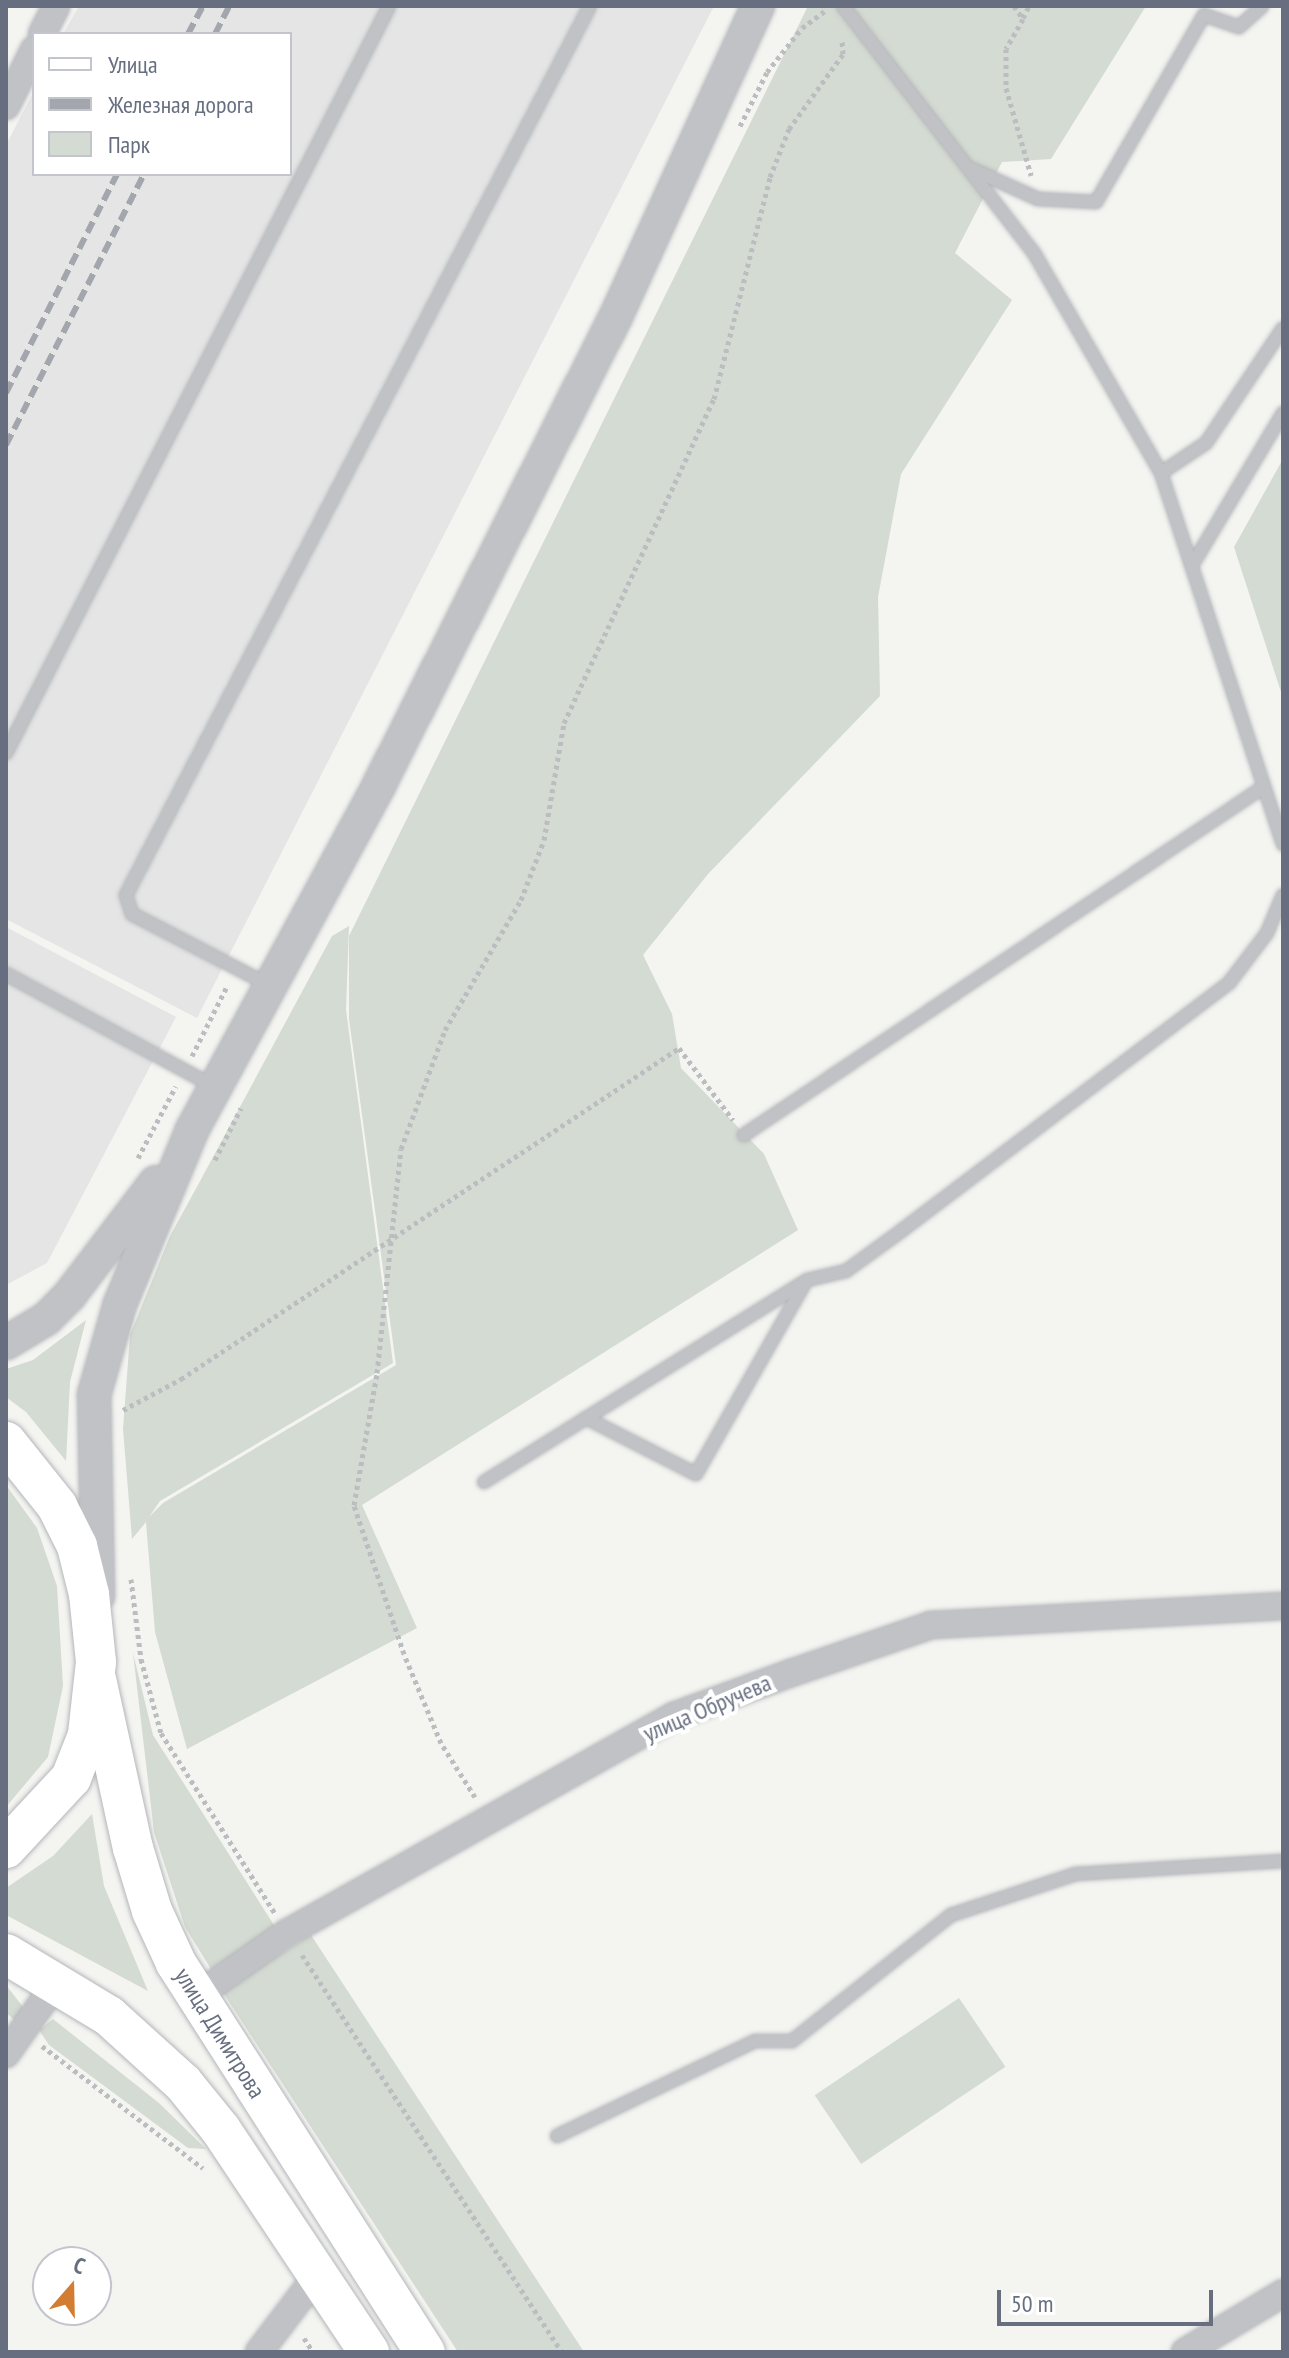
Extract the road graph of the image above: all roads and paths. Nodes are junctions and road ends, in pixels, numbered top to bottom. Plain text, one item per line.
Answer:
1 (56, 6) edge
2 (389, 6) edge
3 (590, 6) edge
4 (758, 6) edge
5 (843, 6) edge
6 (1014, 6) edge
7 (1029, 6) edge
8 (1262, 6) edge
9 (1206, 10) edge
10 (1023, 19) junction
11 (841, 22) dead end
12 (43, 32) edge
13 (32, 54) edge
14 (6, 106) edge
15 (969, 168) junction
16 (1038, 199) junction
17 (1283, 328) edge
18 (1283, 413) edge
19 (1161, 473) junction
20 (1194, 562) junction
21 (6, 753) edge
22 (1262, 788) junction
23 (1277, 809) edge
24 (1283, 844) edge
25 (1283, 895) edge
26 (237, 967) junction
27 (6, 974) edge
28 (269, 985) junction
29 (184, 1071) junction
30 (215, 1087) junction
31 (192, 1130) junction
32 (744, 1135) joint
33 (134, 1166) dead end
34 (394, 1240) junction
35 (807, 1280) junction
36 (6, 1343) edge
37 (122, 1411) dead end
38 (586, 1418) junction
39 (6, 1442) edge
40 (484, 1482) dead end
41 (1283, 1606) edge
42 (96, 1635) junction
43 (96, 1679) junction
44 (489, 1820) junction
45 (6, 1848) edge
46 (1283, 1861) edge
47 (6, 1954) edge
48 (57, 1982) junction
49 (194, 1998) junction
50 (23, 2032) junction
51 (6, 2054) edge
52 (557, 2136) dead end
53 (208, 2173) dead end
54 (319, 2273) junction
55 (1283, 2293) edge
56 (259, 2352) edge
57 (369, 2352) edge
58 (425, 2352) edge
59 (1185, 2352) edge

1 - 12 street
2 - 21 lane
3 - 26 lane
4 - 28 street
5 - 15 lane
6 - 10 path
7 - 10 path
8 - 9 lane
9 - 16 lane
10 - 16 path
11 - 34 path
13 - 14 street
15 - 16 lane
15 - 19 lane
17 - 19 lane
18 - 20 lane
19 - 20 lane
20 - 22 lane
22 - 23 lane
22 - 32 lane
23 - 24 lane
25 - 35 lane
26 - 28 lane
26 - 29 path
27 - 29 lane
28 - 30 street
29 - 30 lane
29 - 33 path
30 - 31 street
31 - 36 street
31 - 42 street
32 - 34 path
34 - 37 path
34 - 44 path
35 - 38 lane
35 - 38 lane
38 - 40 lane
39 - 42 main road, улица Димитрова
41 - 44 street, улица Обручева
42 - 43 main road, улица Димитрова
43 - 45 main road, улица Димитрова
43 - 49 main road, улица Димитрова
44 - 49 street, улица Обручева
46 - 52 lane
47 - 48 main road
48 - 50 street
48 - 54 main road
49 - 58 main road, улица Димитрова
50 - 51 street
50 - 53 path
54 - 56 street
54 - 57 main road
55 - 59 street

